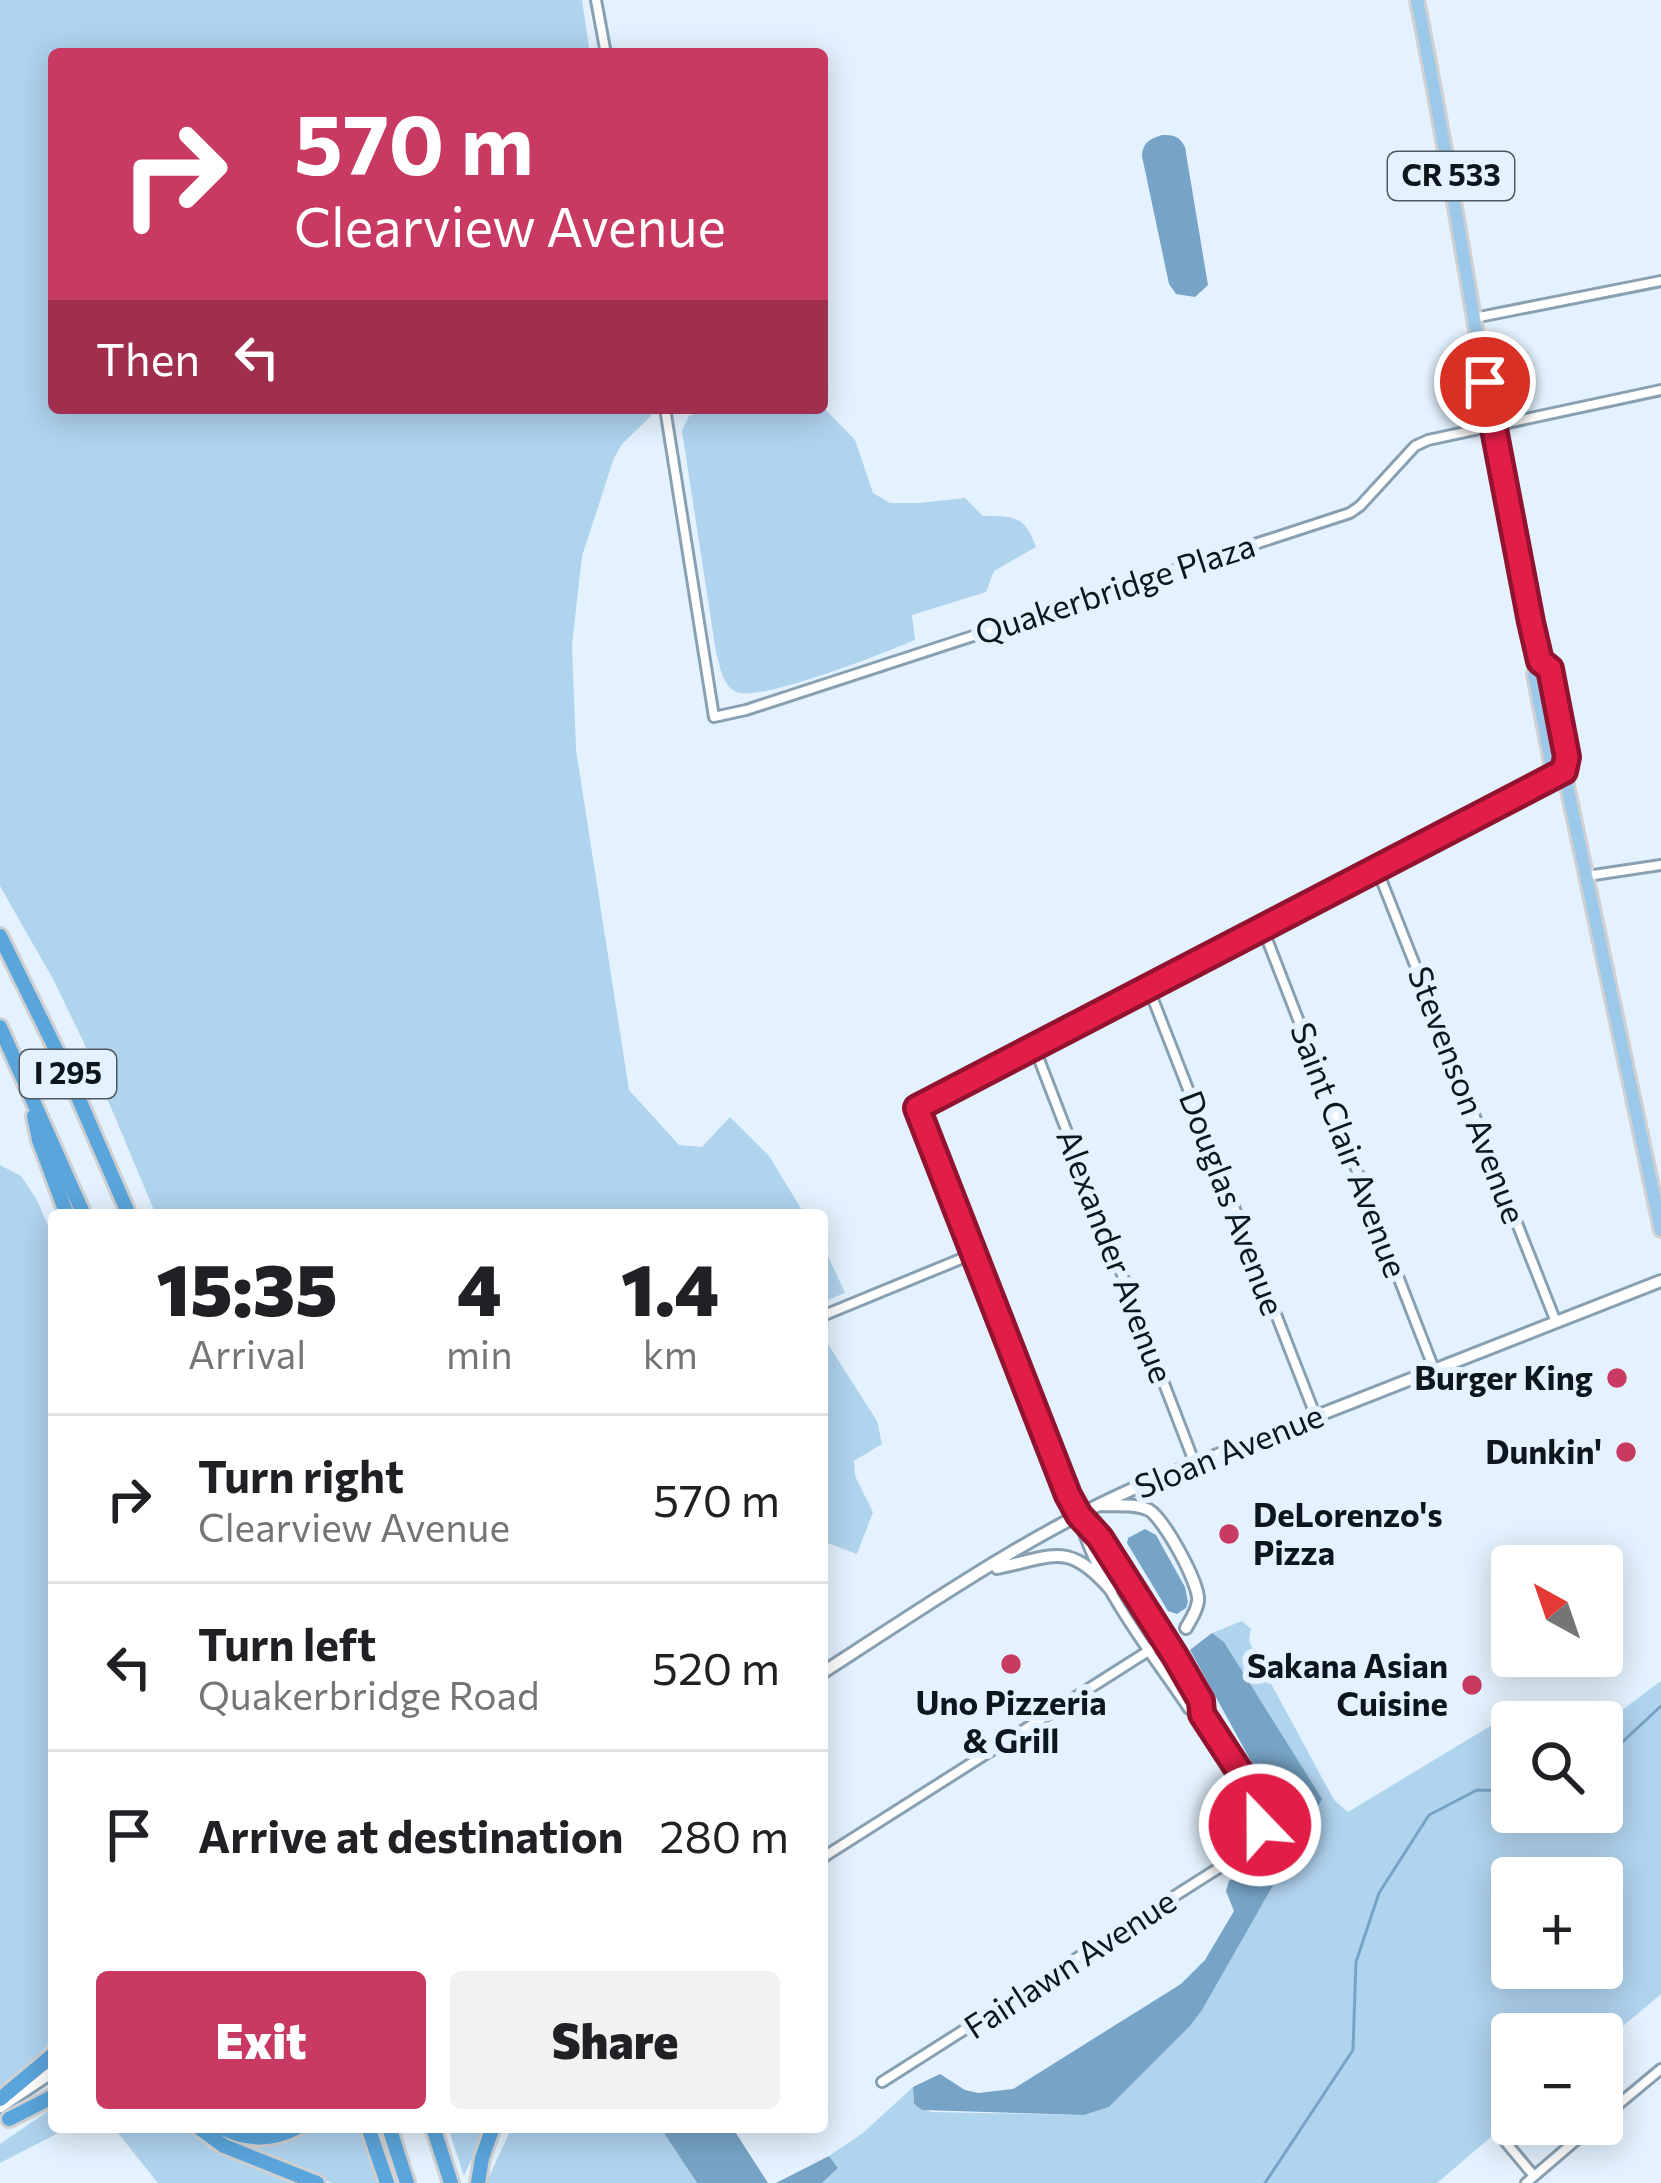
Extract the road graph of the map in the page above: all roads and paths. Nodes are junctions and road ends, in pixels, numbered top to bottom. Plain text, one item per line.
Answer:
1 (596, 0) edge
2 (1417, 0) edge
3 (606, 48) edge
4 (1661, 280) edge
5 (1474, 318) junction
6 (1661, 390) edge
7 (666, 414) edge
8 (1492, 425) junction
9 (1564, 771) junction
10 (1661, 865) edge
11 (1378, 869) junction
12 (1586, 876) junction
13 (1263, 929) junction
14 (0, 935) edge
15 (1149, 989) junction
16 (0, 1027) edge
17 (1034, 1048) junction
18 (29, 1087) junction
19 (65, 1209) edge
20 (81, 1209) edge
21 (126, 1209) edge
22 (1661, 1230) edge
23 (973, 1254) junction
24 (1661, 1281) edge
25 (828, 1314) edge
26 (1556, 1322) junction
27 (1434, 1370) junction
28 (1316, 1417) junction
29 (1196, 1464) junction
30 (1099, 1504) junction
31 (1079, 1515) junction
32 (986, 1570) junction
33 (1111, 1591) junction
34 (1186, 1628) dead end
35 (1164, 1641) junction
36 (1149, 1650) junction
37 (828, 1668) edge
38 (1202, 1714) junction
39 (828, 1854) edge
40 (48, 2061) edge
41 (1661, 2068) edge
42 (48, 2076) edge
43 (882, 2082) dead end
44 (48, 2094) edge
45 (1623, 2100) edge
46 (2, 2112) edge
47 (206, 2133) edge
48 (234, 2133) edge
49 (285, 2133) edge
50 (370, 2133) edge
51 (391, 2133) edge
52 (435, 2133) edge
53 (492, 2133) edge
54 (1508, 2145) edge
55 (1571, 2145) edge
56 (1534, 2176) junction
57 (316, 2183) edge
58 (387, 2183) edge
59 (407, 2183) edge
60 (451, 2183) edge
61 (478, 2183) edge
62 (1526, 2183) edge

1 - 3 street
2 - 5 main road, CR 533
4 - 5 street
5 - 8 main road, CR 533
6 - 8 street, Quakerbridge Plaza
7 - 8 street, Quakerbridge Plaza
8 - 9 main road, CR 533
9 - 11 street
9 - 12 main road, CR 533
10 - 12 street
11 - 13 street
11 - 26 street, Stevenson Avenue
12 - 22 main road, CR 533
13 - 15 street
13 - 27 street, Saint Clair Avenue
14 - 21 highway, I 295
15 - 17 street
15 - 28 street, Douglas Avenue
16 - 18 highway, I 295
17 - 23 street, Fairlawn Avenue
17 - 29 street, Alexander Avenue
18 - 19 highway
18 - 20 highway, I 295
23 - 25 street
23 - 31 street, Fairlawn Avenue
24 - 26 main road, Sloan Avenue
26 - 27 main road, Sloan Avenue
27 - 28 main road, Sloan Avenue
28 - 29 main road, Sloan Avenue
29 - 30 main road, Sloan Avenue
30 - 31 main road, Sloan Avenue
30 - 34 main road
31 - 32 main road, Sloan Avenue
31 - 33 street, Fairlawn Avenue
31 - 35 street, Fairlawn Avenue
32 - 33 main road
32 - 37 main road, Sloan Avenue
33 - 36 street, Fairlawn Avenue
35 - 36 street
35 - 38 street, Fairlawn Avenue
36 - 38 street, Fairlawn Avenue
36 - 39 street
38 - 43 street, Fairlawn Avenue
40 - 46 highway
41 - 45 street
42 - 46 main road
44 - 46 highway
47 - 57 highway
48 - 49 highway
50 - 58 highway
51 - 59 highway
52 - 60 highway
53 - 61 highway
54 - 56 street
55 - 56 street
56 - 62 street

